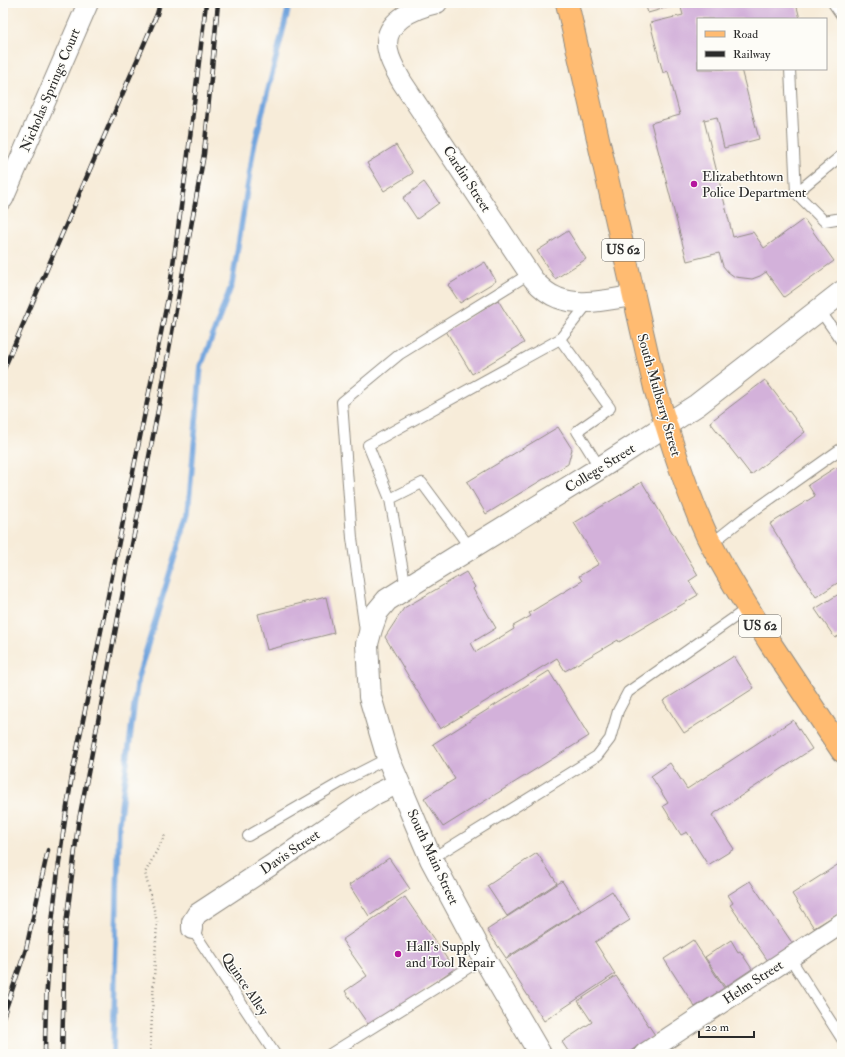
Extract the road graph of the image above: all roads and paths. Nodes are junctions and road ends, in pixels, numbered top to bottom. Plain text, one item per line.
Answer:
1 (88, 3) edge
2 (437, 3) edge
3 (567, 3) edge
4 (833, 3) edge
5 (842, 16) edge
6 (790, 70) edge
7 (842, 155) edge
8 (796, 193) junction
9 (3, 199) edge
10 (842, 218) edge
11 (529, 274) junction
12 (842, 292) edge
13 (633, 296) junction
14 (590, 302) junction
15 (819, 309) junction
16 (560, 339) junction
17 (842, 342) edge
18 (666, 425) junction
19 (842, 448) edge
20 (600, 468) junction
21 (390, 499) junction
22 (711, 544) junction
23 (471, 549) junction
24 (406, 588) junction
25 (748, 608) junction
26 (367, 644) junction
27 (842, 751) edge
28 (388, 758) junction
29 (399, 783) junction
30 (166, 833) dead end
31 (248, 836) dead end
32 (430, 859) junction
33 (842, 923) edge
34 (192, 929) joint
35 (484, 958) junction
36 (790, 958) junction
37 (842, 1039) edge
38 (150, 1054) edge
39 (275, 1054) edge
40 (330, 1054) edge
41 (540, 1054) edge
42 (644, 1054) edge

1 - 9 street, Nicholas Springs Court
2 - 11 street, Cardin Street
3 - 13 main road, South Mulberry Street / US 62
4 - 5 lane
6 - 8 lane
7 - 8 lane
8 - 10 lane
11 - 14 street, Cardin Street
11 - 26 lane
12 - 15 street, College Street
13 - 14 street, Cardin Street
13 - 18 main road, South Mulberry Street / US 62
14 - 16 lane
15 - 17 lane
15 - 18 street, College Street
16 - 20 lane
16 - 21 lane
18 - 20 street, College Street
18 - 22 main road, South Mulberry Street / US 62
19 - 22 lane
20 - 23 street, College Street
21 - 23 lane
21 - 24 lane
22 - 25 main road, South Mulberry Street / US 62
23 - 24 street, College Street
24 - 26 street, College Street
25 - 27 main road, South Mulberry Street / US 62
25 - 32 lane
26 - 28 street, South Main Street
28 - 29 street, South Main Street
28 - 31 lane
29 - 32 street, South Main Street
29 - 34 street, Davis Street
30 - 38 path
32 - 35 street, South Main Street
33 - 36 street, Helm Street
34 - 39 lane, Quince Alley
35 - 40 lane
35 - 41 street, South Main Street
36 - 37 lane
36 - 42 street, Helm Street

